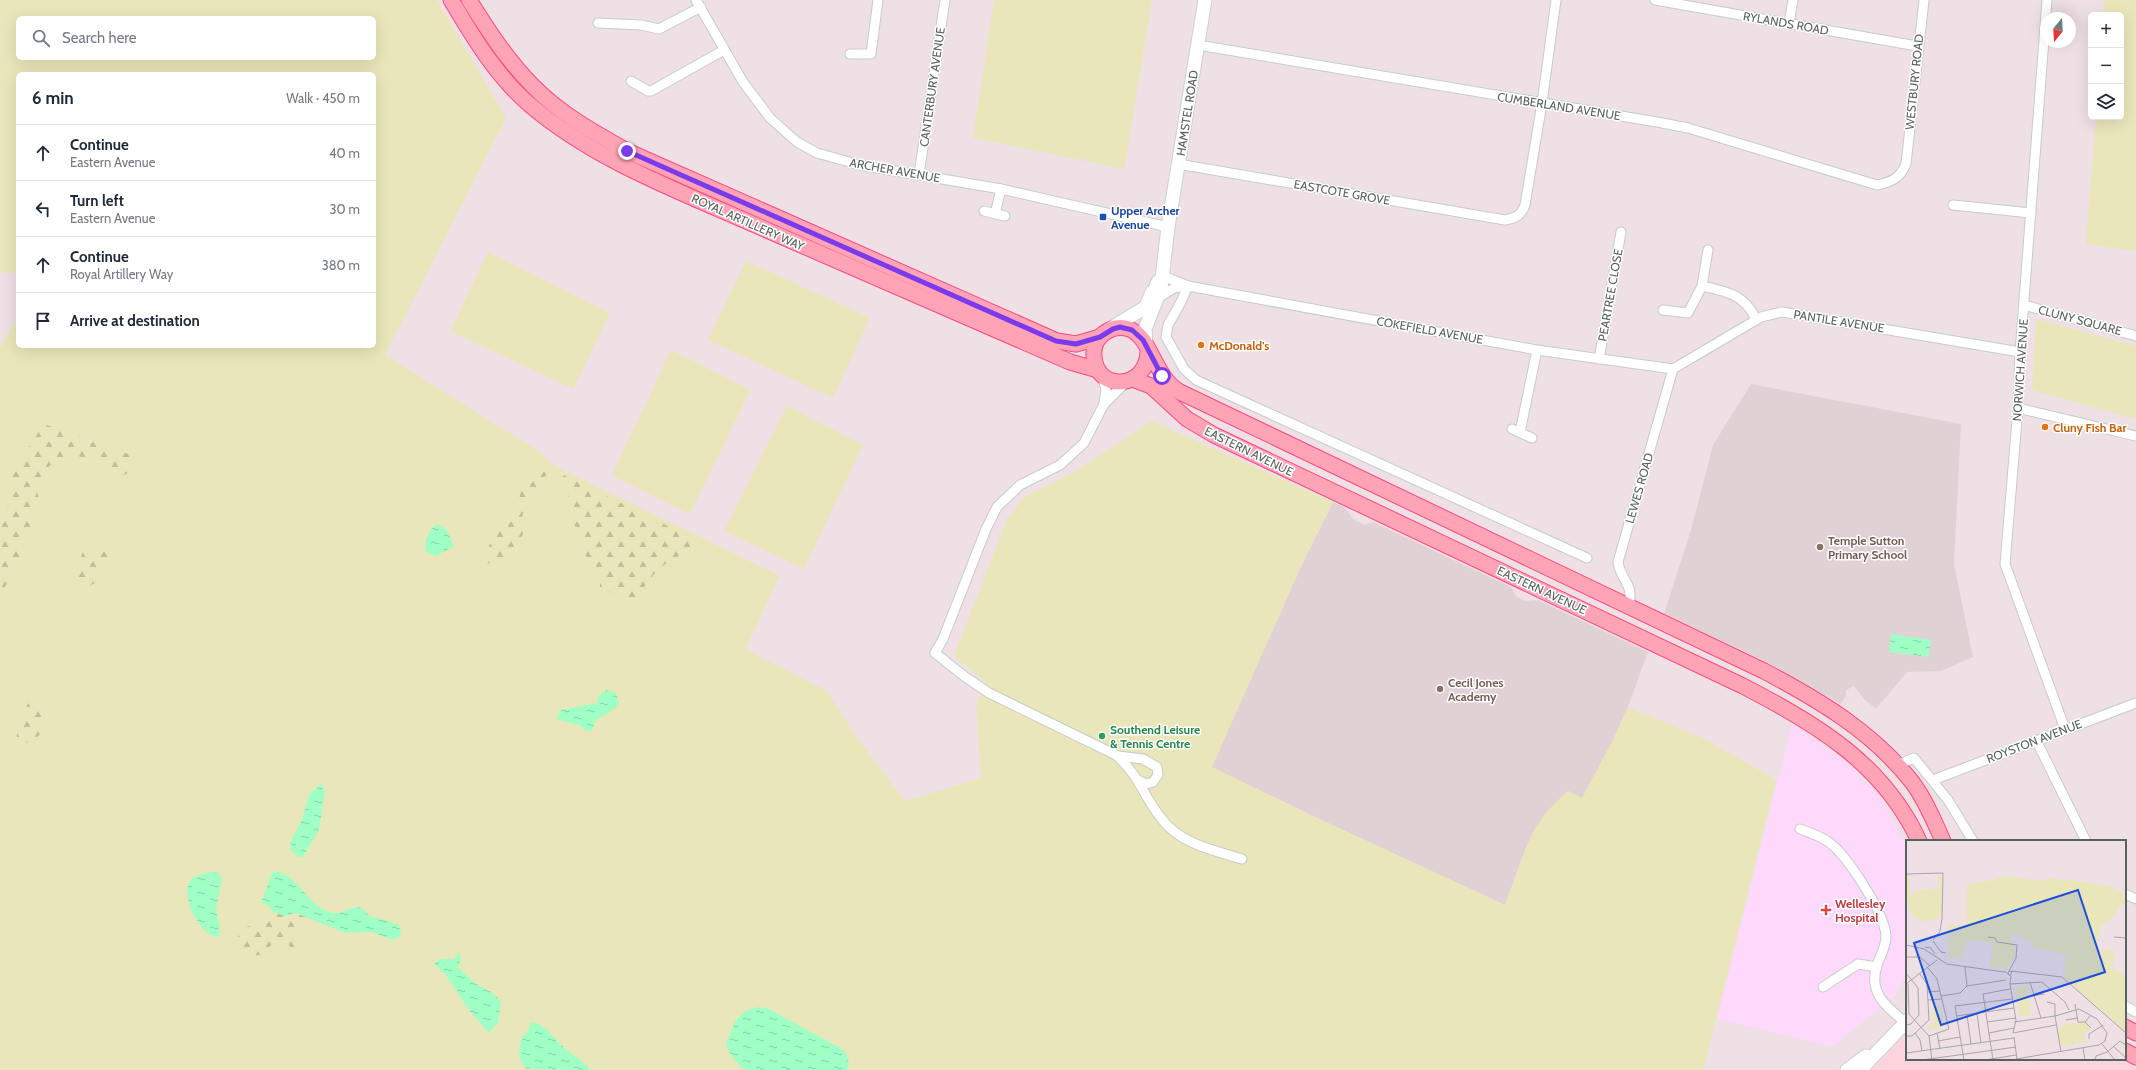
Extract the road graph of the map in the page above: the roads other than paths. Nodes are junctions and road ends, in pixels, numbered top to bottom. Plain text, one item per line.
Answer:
1 (451, 0) edge
2 (469, 0) edge
3 (878, 0) edge
4 (945, 0) edge
5 (1205, 0) edge
6 (1556, 0) edge
7 (1660, 0) edge
8 (1793, 0) edge
9 (1924, 0) edge
10 (2047, 0) edge
11 (698, 3) edge
12 (598, 23) dead end
13 (1789, 23) junction
14 (1198, 45) junction
15 (1917, 46) junction
16 (724, 50) junction
17 (850, 54) dead end
18 (631, 81) dead end
19 (1542, 103) junction
20 (1178, 164) junction
21 (1906, 164) joint
22 (919, 174) junction
23 (1001, 189) junction
24 (1953, 205) dead end
25 (984, 211) dead end
26 (995, 214) junction
27 (2031, 214) junction
28 (1005, 216) dead end
29 (1168, 226) junction
30 (1621, 232) dead end
31 (1708, 250) dead end
32 (1163, 276) junction
33 (1188, 286) junction
34 (1702, 286) junction
35 (1155, 296) junction
36 (2024, 305) junction
37 (1664, 310) dead end
38 (1756, 320) junction
39 (1104, 334) junction
40 (2136, 336) edge
41 (1147, 348) junction
42 (1537, 350) junction
43 (2020, 352) junction
44 (1599, 359) junction
45 (1673, 369) junction
46 (1100, 372) junction
47 (1130, 380) junction
48 (1104, 404) junction
49 (2018, 408) junction
50 (2136, 436) edge
51 (1532, 438) dead end
52 (1587, 558) dead end
53 (1629, 606) junction
54 (2136, 703) edge
55 (2065, 729) junction
56 (2036, 740) junction
57 (1116, 755) junction
58 (1897, 765) junction
59 (1138, 780) junction
60 (1933, 780) junction
61 (1800, 829) dead end
62 (1918, 840) edge
63 (1943, 840) edge
64 (1972, 840) edge
65 (2086, 840) edge
66 (1242, 859) dead end
67 (2126, 894) edge
68 (2136, 899) edge
69 (1876, 967) junction
70 (1823, 987) dead end
71 (2126, 1007) edge
72 (2136, 1012) edge
73 (1906, 1022) edge
74 (2126, 1028) edge
75 (2136, 1033) edge
76 (1896, 1034) junction
77 (2126, 1051) edge
78 (2136, 1056) edge
79 (1847, 1070) edge
80 (1860, 1070) edge

1 - 46 main road, ROYAL ARTILLERY WAY
2 - 39 main road, ROYAL ARTILLERY WAY
3 - 17 street
4 - 22 street, CANTERBURY AVENUE
5 - 14 street, HAMSTEL ROAD
6 - 19 street
7 - 13 street, RYLANDS ROAD
8 - 13 street
9 - 15 street, WESTBURY ROAD
10 - 27 street, NORWICH AVENUE
11 - 12 street
11 - 16 street, ARCHER AVENUE
13 - 15 street, RYLANDS ROAD
14 - 19 street, CUMBERLAND AVENUE
14 - 20 street, HAMSTEL ROAD
15 - 21 street, WESTBURY ROAD
16 - 18 street
16 - 22 street, ARCHER AVENUE
19 - 20 street, EASTCOTE GROVE
19 - 21 street, CUMBERLAND AVENUE
20 - 29 street, HAMSTEL ROAD
22 - 23 street, ARCHER AVENUE
23 - 26 street
23 - 29 street, ARCHER AVENUE
24 - 27 street
25 - 26 street
26 - 28 street
27 - 36 street, NORWICH AVENUE
29 - 32 street, HAMSTEL ROAD
29 - 35 street, HAMSTEL ROAD
30 - 44 street, PEARTREE CLOSE
31 - 34 street
32 - 33 street, COKEFIELD AVENUE
32 - 35 street, HAMSTEL ROAD
33 - 35 street, COKEFIELD AVENUE
33 - 42 street, COKEFIELD AVENUE
33 - 52 street
34 - 37 street
34 - 38 street
35 - 39 street, HAMSTEL ROAD
35 - 41 street, HAMSTEL ROAD
36 - 40 street, CLUNY SQUARE
36 - 43 street, NORWICH AVENUE
38 - 43 street, PANTILE AVENUE
38 - 45 street, PANTILE AVENUE
39 - 41 main road, EASTERN AVENUE
39 - 46 main road
41 - 47 main road
41 - 53 main road, EASTERN AVENUE
42 - 44 street, COKEFIELD AVENUE
42 - 51 street
43 - 49 street, NORWICH AVENUE
44 - 45 street, COKEFIELD AVENUE
45 - 53 street, LEWES ROAD
46 - 47 main road, EASTERN AVENUE
46 - 48 street
47 - 48 street
47 - 62 main road, EASTERN AVENUE
48 - 57 street
49 - 50 street
49 - 55 street, NORWICH AVENUE
53 - 58 main road, EASTERN AVENUE
54 - 55 street, ROYSTON AVENUE
55 - 56 street, ROYSTON AVENUE
56 - 60 street, ROYSTON AVENUE
56 - 65 street
57 - 59 street
57 - 59 street
58 - 60 street
58 - 63 main road, EASTERN AVENUE
59 - 66 street
60 - 64 street
61 - 69 street
67 - 68 street
69 - 70 street
69 - 73 street
71 - 72 street
73 - 76 street
74 - 75 main road
76 - 79 street
76 - 80 street
77 - 78 main road

